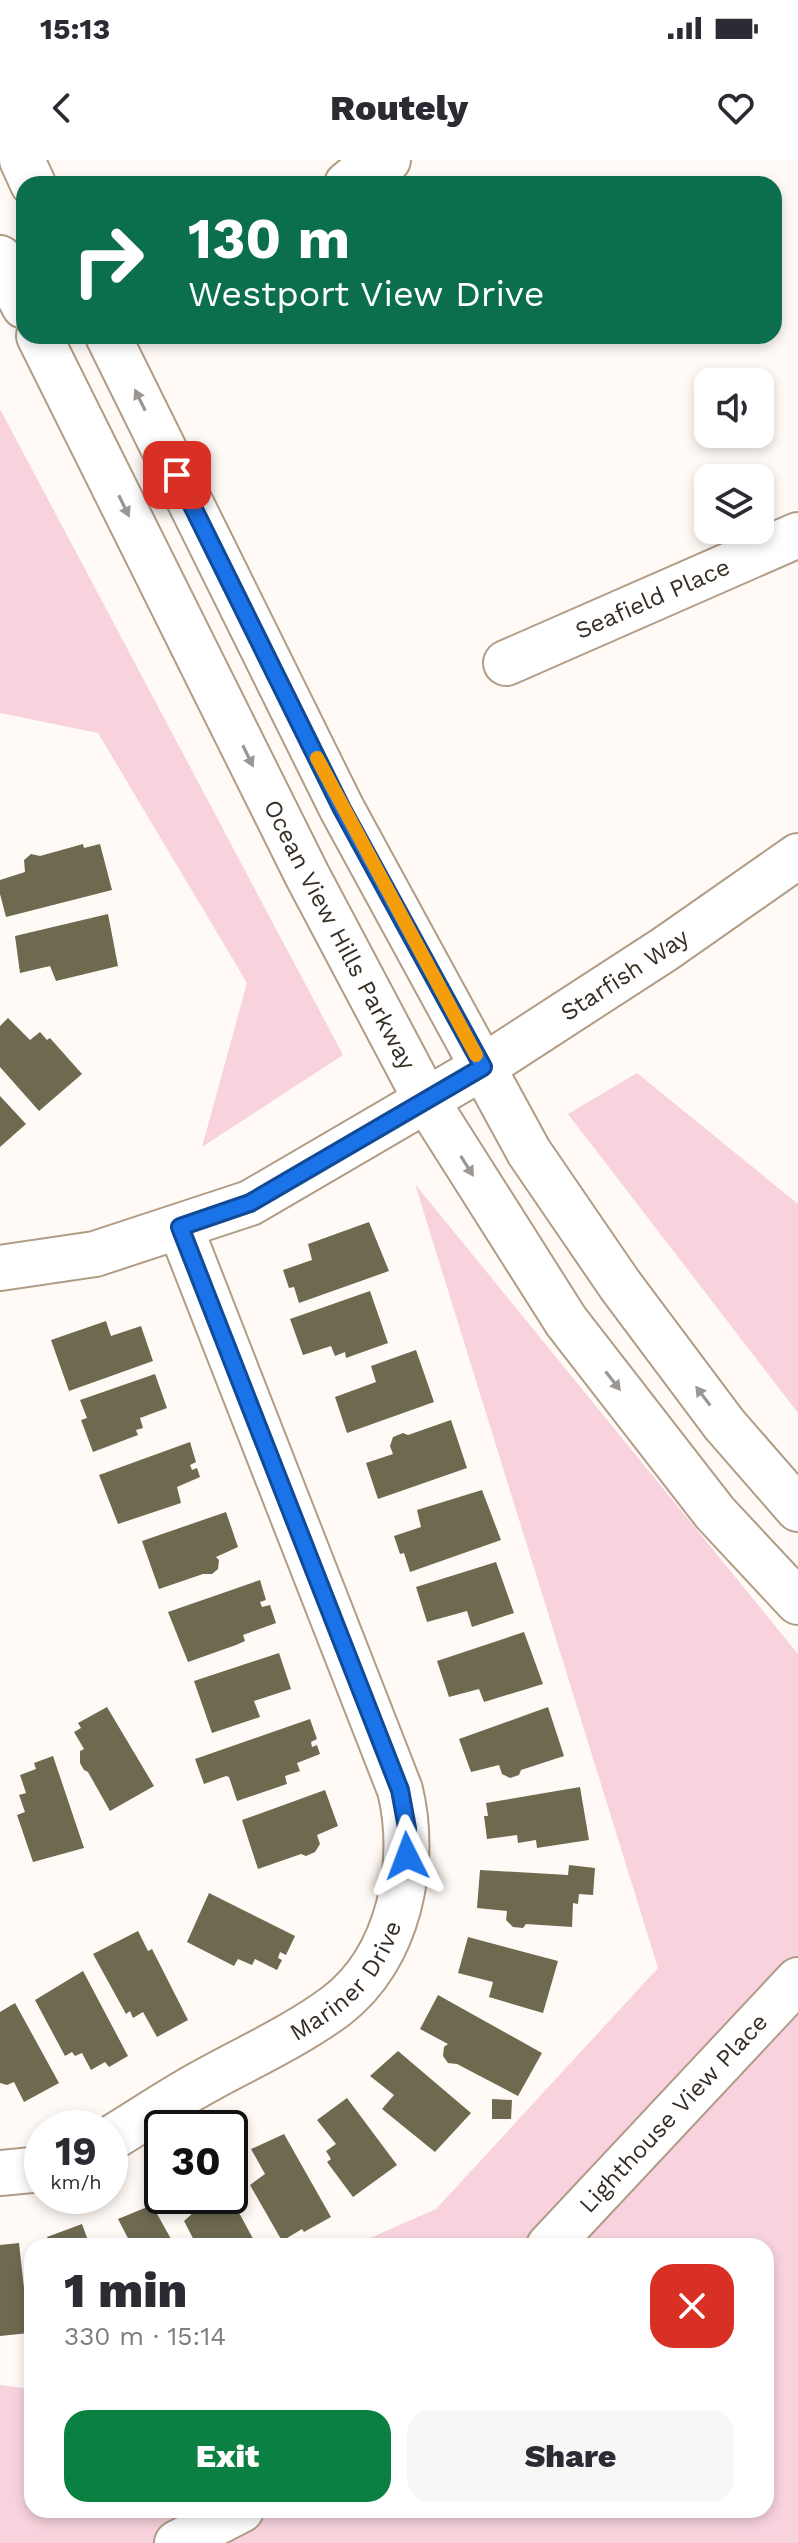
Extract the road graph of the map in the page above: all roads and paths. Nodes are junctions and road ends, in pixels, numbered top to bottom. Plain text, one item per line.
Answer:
1 (388, 160) edge
2 (357, 176) edge
3 (0, 258) edge
4 (16, 290) edge
5 (43, 344) edge
6 (112, 344) edge
7 (798, 535) edge
8 (506, 663) dead end
9 (798, 856) edge
10 (452, 1085) junction
11 (180, 1227) junction
12 (0, 1268) edge
13 (798, 1509) edge
14 (798, 1602) edge
15 (798, 1980) edge
16 (128, 2128) edge
17 (24, 2171) edge
18 (0, 2173) edge
19 (556, 2238) edge
20 (225, 2518) edge
21 (177, 2543) edge

1 - 2 main road
3 - 4 main road
5 -> 10 main road, Ocean View Hills Parkway
10 -> 6 main road, Ocean View Hills Parkway
7 - 8 main road, Seafield Place
9 - 10 main road, Starfish Way
10 - 11 main road, Starfish Way
13 -> 10 main road, Ocean View Hills Parkway
10 -> 14 main road, Ocean View Hills Parkway
11 - 12 main road, Starfish Way
11 - 16 main road, Mariner Drive
15 - 19 main road, Lighthouse View Place
17 - 18 main road
20 - 21 main road

